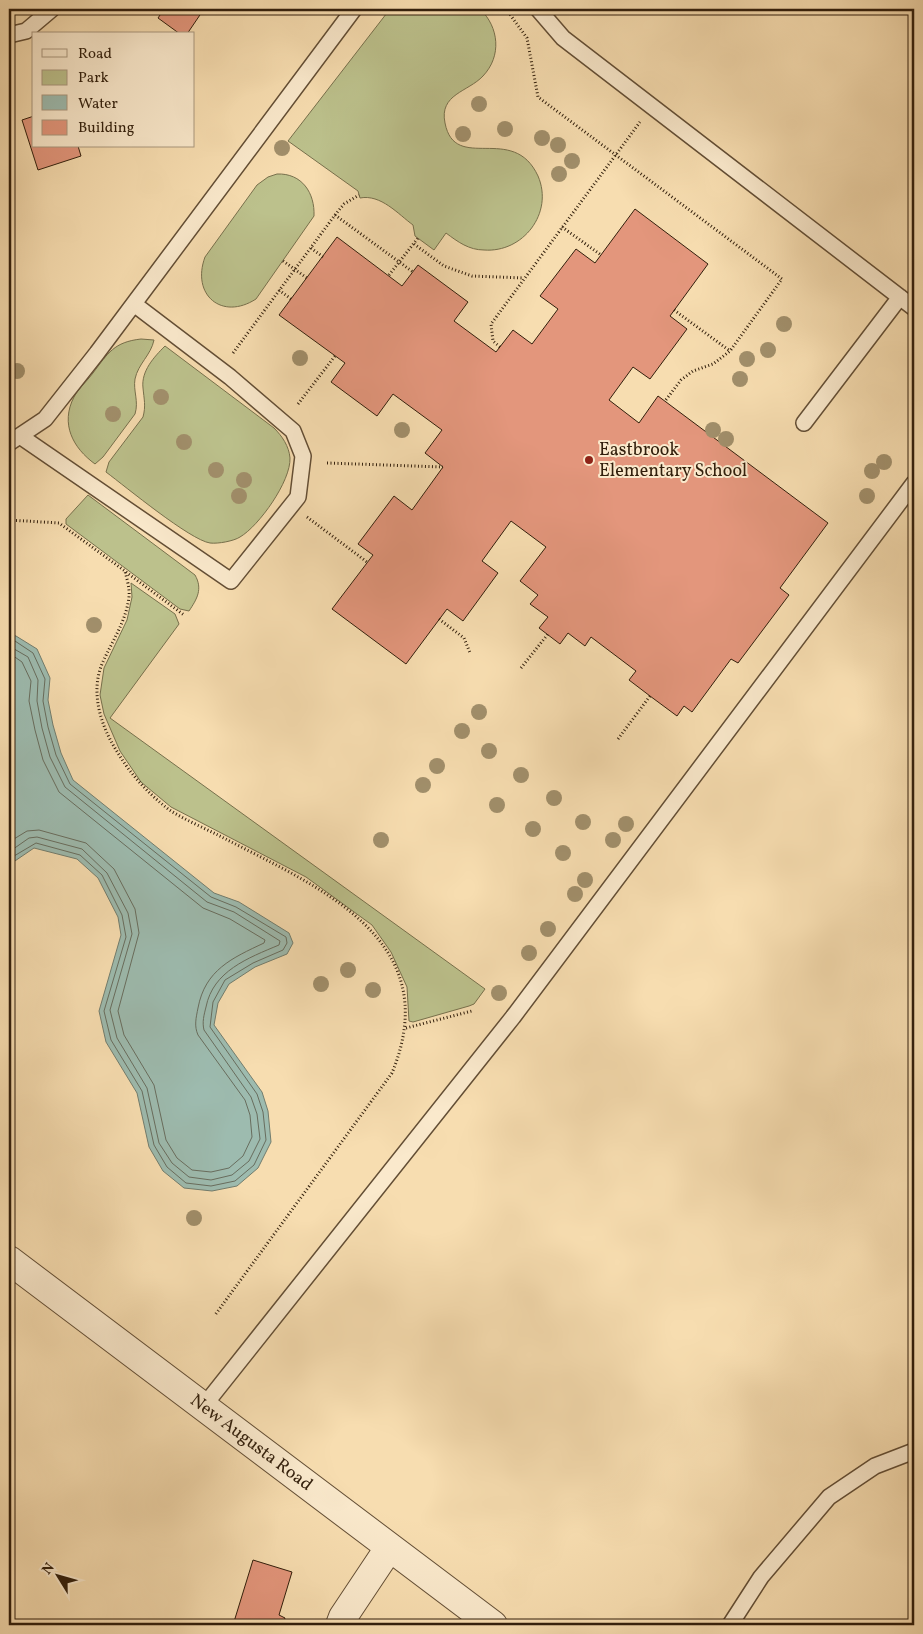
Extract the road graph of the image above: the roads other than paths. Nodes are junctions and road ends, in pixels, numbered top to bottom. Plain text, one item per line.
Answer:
1 (52, 9) edge
2 (354, 9) edge
3 (538, 9) edge
4 (9, 35) edge
5 (900, 297) junction
6 (134, 304) junction
7 (914, 308) edge
8 (804, 423) dead end
9 (14, 439) edge
10 (914, 483) edge
11 (9, 1260) edge
12 (203, 1407) junction
13 (914, 1451) edge
14 (389, 1548) junction
15 (340, 1625) edge
16 (493, 1625) edge
17 (730, 1625) edge

1 - 4 lane
2 - 6 lane
3 - 5 lane
5 - 7 lane
5 - 8 lane
6 - 9 lane
6 - 9 lane
10 - 12 lane
11 - 12 street, New Augusta Road
12 - 14 street, New Augusta Road
13 - 17 lane
14 - 15 street
14 - 16 street, New Augusta Road

